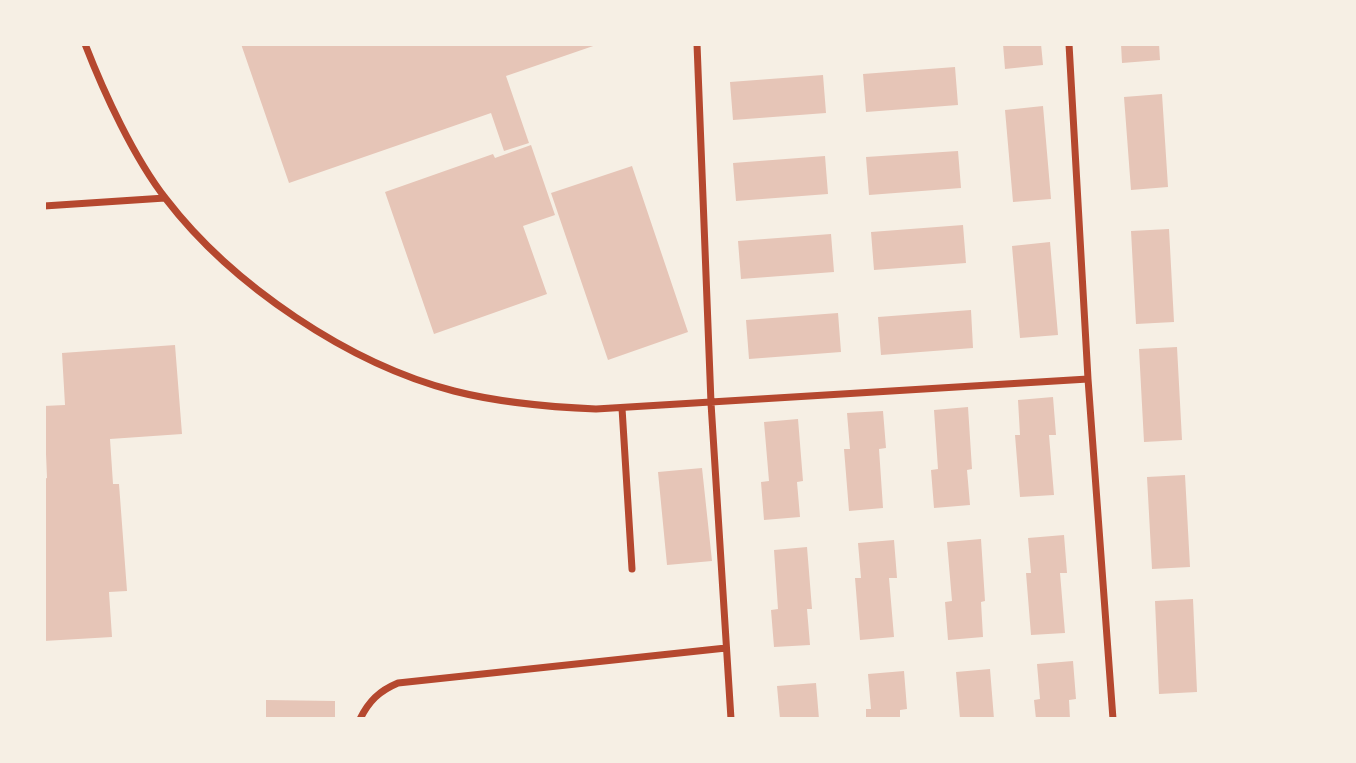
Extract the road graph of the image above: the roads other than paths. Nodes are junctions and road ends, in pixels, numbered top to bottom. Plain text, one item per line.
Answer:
1 (85, 44) edge
2 (697, 44) edge
3 (1069, 44) edge
4 (165, 198) junction
5 (44, 206) edge
6 (1088, 379) junction
7 (711, 402) junction
8 (622, 408) junction
9 (632, 569) dead end
10 (726, 648) junction
11 (360, 719) edge
12 (731, 719) edge
13 (1113, 719) edge

1 - 4 street
2 - 7 street
3 - 6 street
4 - 5 street
4 - 8 street
6 - 7 street
6 - 13 street
7 - 8 street
7 - 10 street
8 - 9 street
10 - 11 street
10 - 12 street

